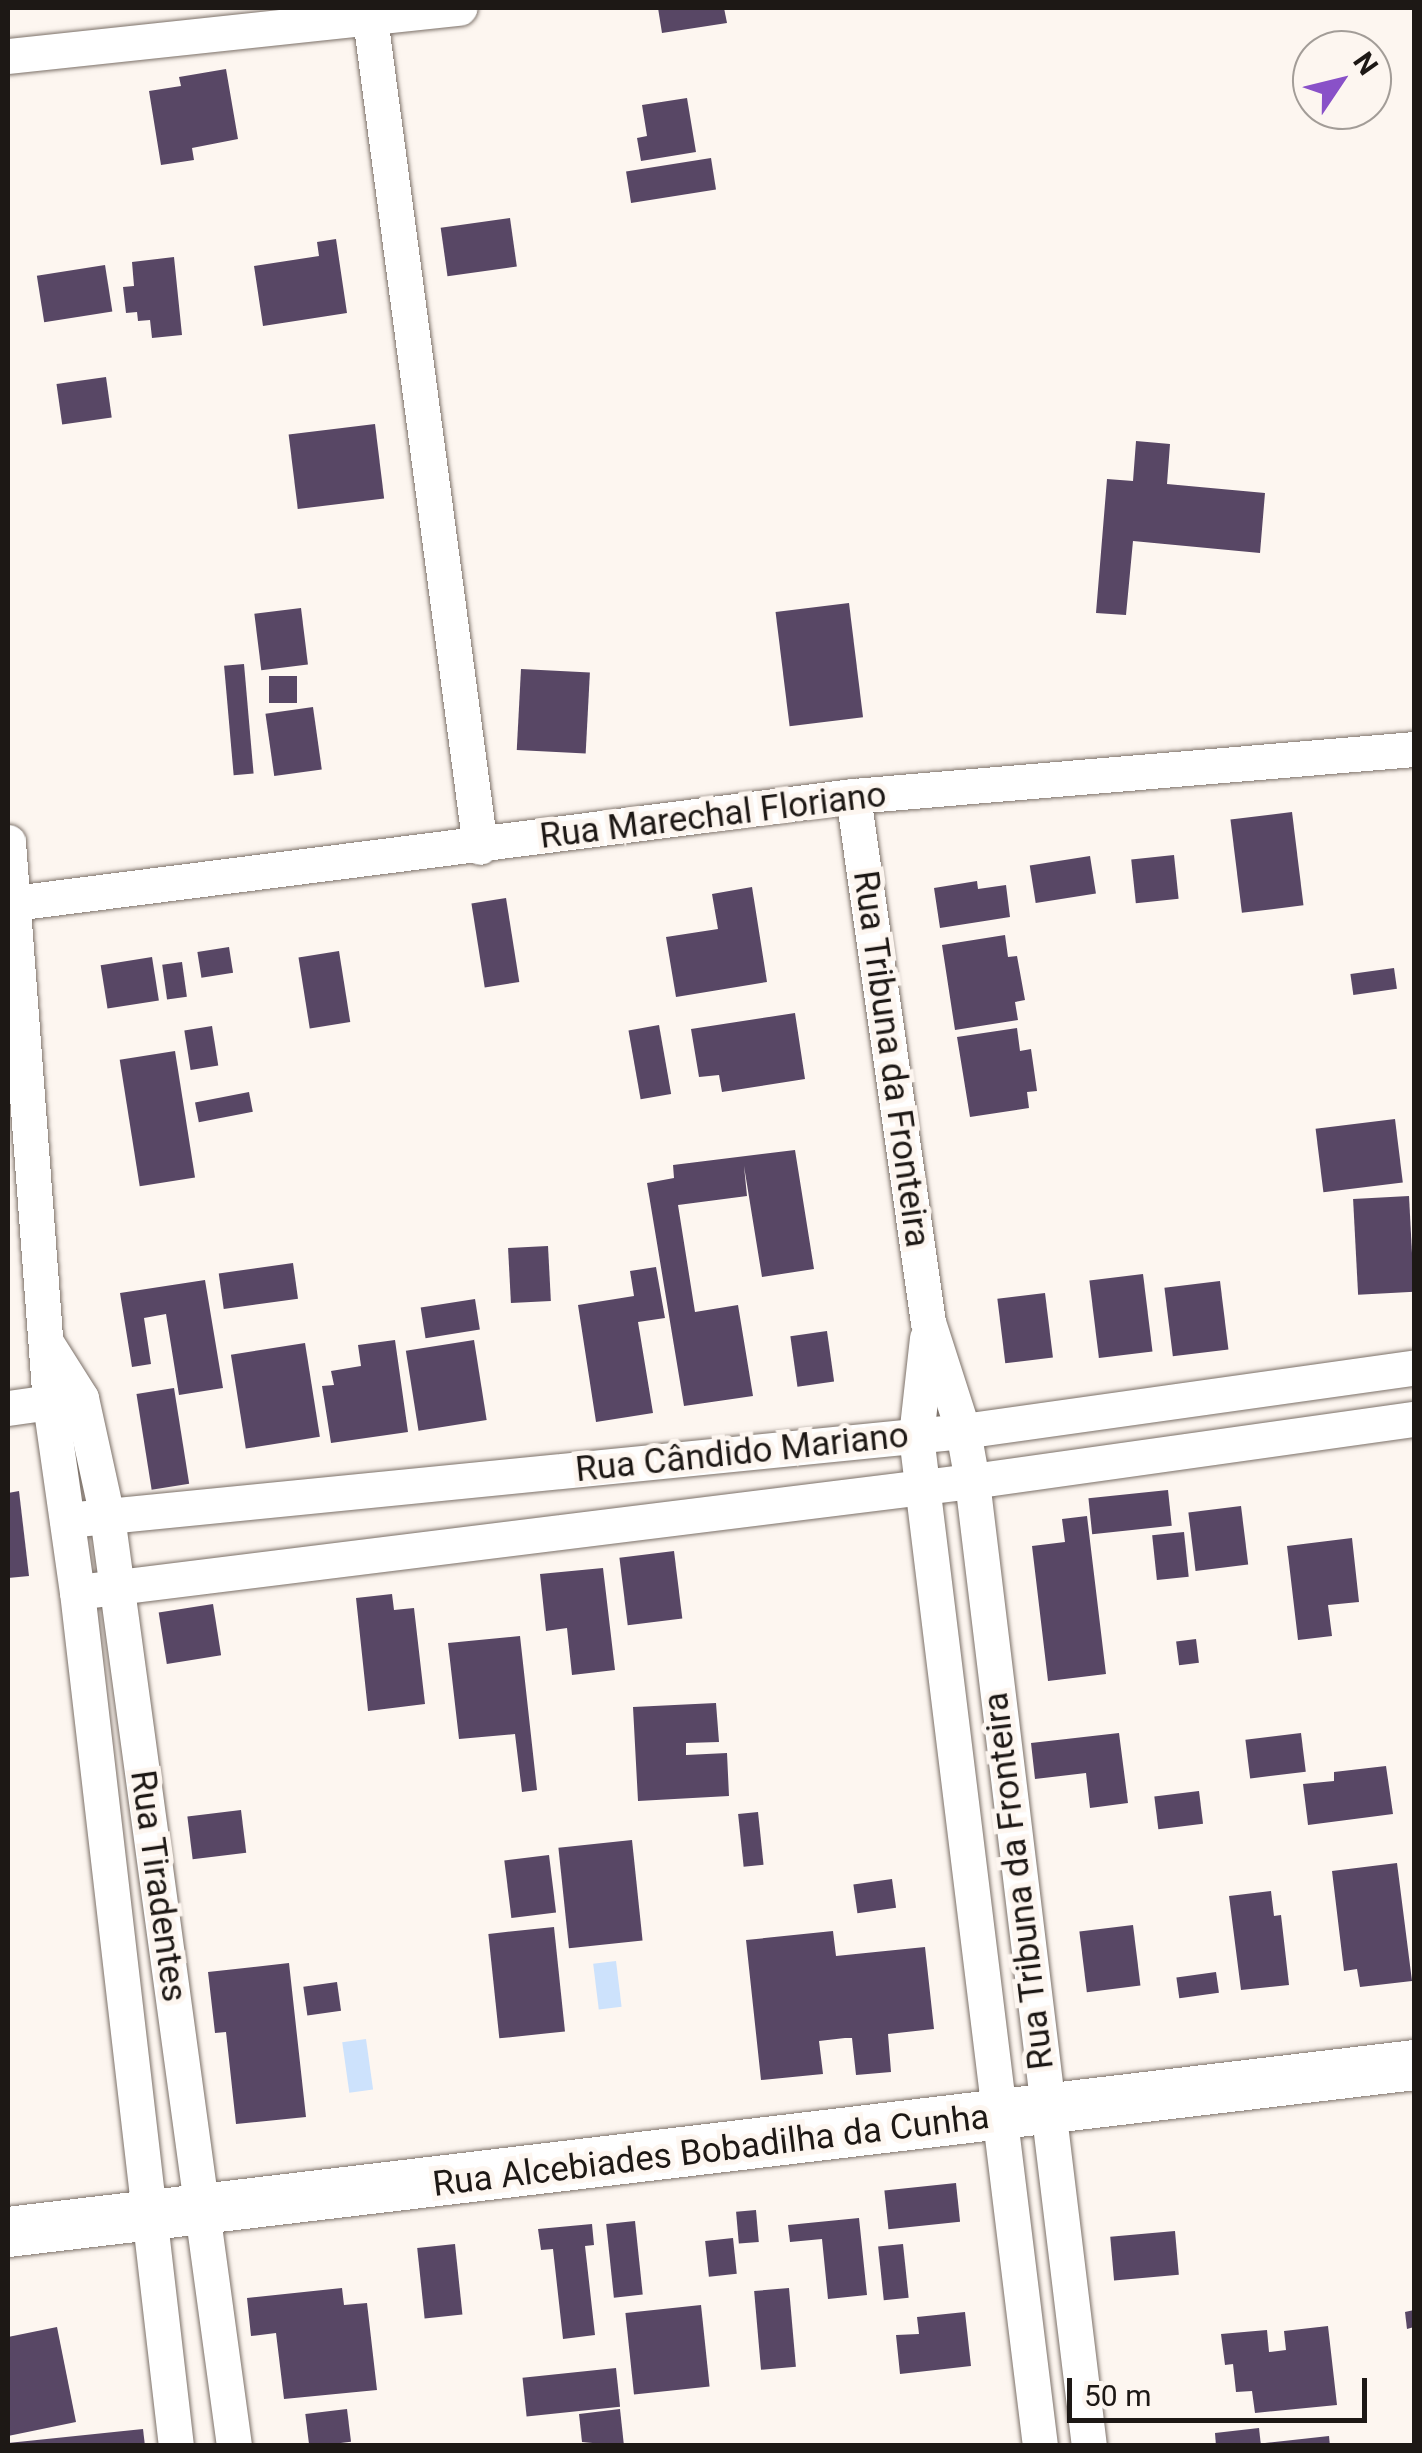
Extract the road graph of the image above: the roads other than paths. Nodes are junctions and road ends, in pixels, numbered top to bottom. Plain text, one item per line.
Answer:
1 (460, 8) edge
2 (370, 18) junction
3 (8, 56) edge
4 (1414, 749) edge
5 (853, 796) junction
6 (8, 842) edge
7 (480, 846) junction
8 (14, 903) junction
9 (928, 1322) junction
10 (1414, 1368) edge
11 (66, 1400) junction
12 (8, 1408) edge
13 (1414, 1419) edge
14 (963, 1431) junction
15 (916, 1436) junction
16 (972, 1482) junction
17 (923, 1488) junction
18 (107, 1516) junction
19 (67, 1520) junction
20 (118, 1588) junction
21 (77, 1592) junction
22 (1414, 2065) edge
23 (1047, 2112) junction
24 (996, 2118) junction
25 (201, 2210) junction
26 (146, 2215) junction
27 (8, 2232) edge
28 (176, 2446) edge
29 (234, 2446) edge
30 (1040, 2446) edge
31 (1089, 2446) edge

1 - 2 street
2 - 3 street
2 - 7 street
4 - 5 street, Rua Marechal Floriano
5 - 7 street, Rua Marechal Floriano
5 - 9 street, Rua Tribuna da Fronteira
6 - 8 street, Rua Tiradentes
7 - 8 street, Rua Marechal Floriano
8 - 11 street, Rua Tiradentes
9 - 14 street, Rua Tribuna da Fronteira
9 - 15 street, Rua Tribuna da Fronteira
10 - 14 street, Rua Cândido Mariano
11 - 12 street
11 - 18 street, Rua Tiradentes
11 - 19 street, Rua Tiradentes
13 - 16 street, Rua Cândido Mariano
14 - 15 street, Rua Cândido Mariano
14 - 16 street, Rua Tribuna da Fronteira
15 - 17 street, Rua Tribuna da Fronteira
15 - 18 street, Rua Cândido Mariano
16 - 17 street, Rua Cândido Mariano
16 - 23 street, Rua Tribuna da Fronteira
17 - 20 street, Rua Cândido Mariano
17 - 24 street, Rua Tribuna da Fronteira
18 - 19 street, Rua Cândido Mariano
18 - 20 street, Rua Tiradentes
19 - 21 street, Rua Tiradentes
20 - 21 street, Rua Cândido Mariano
20 - 25 street, Rua Tiradentes
21 - 26 street, Rua Tiradentes
22 - 23 street, Rua Alcebiades Bobadilha da Cunha
23 - 24 street, Rua Alcebiades Bobadilha da Cunha
23 - 31 street, Rua Tribuna da Fronteira
24 - 25 street, Rua Alcebiades Bobadilha da Cunha
24 - 30 street, Rua Tribuna da Fronteira
25 - 26 street, Rua Alcebiades Bobadilha da Cunha
25 - 29 street, Rua Tiradentes
26 - 27 street, Rua Alcebiades Bobadilha da Cunha
26 - 28 street, Rua Tiradentes

